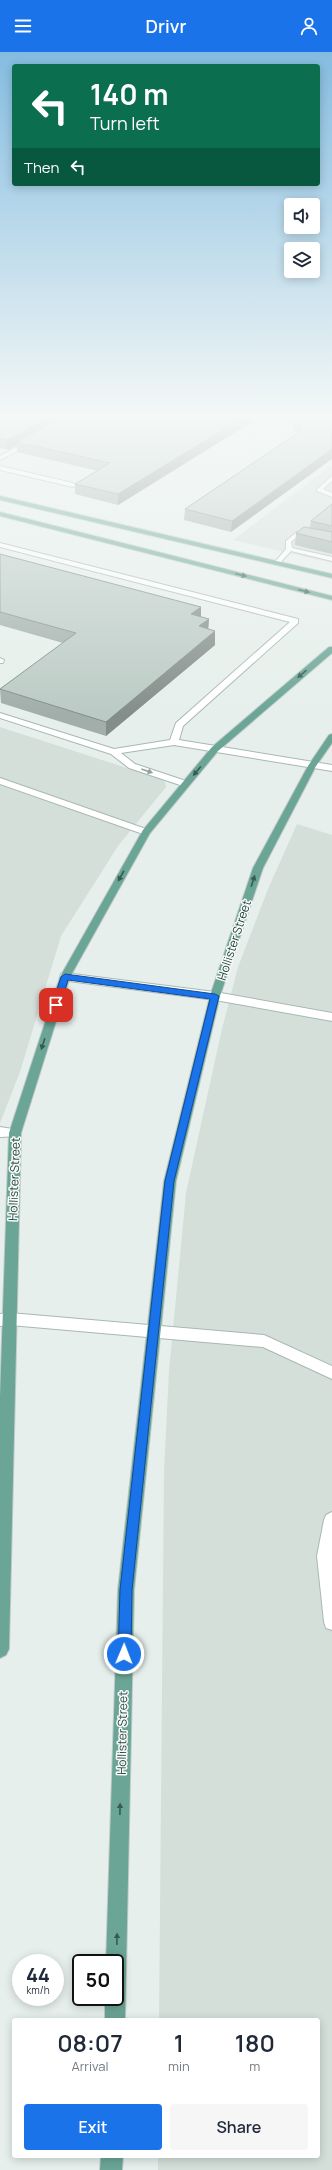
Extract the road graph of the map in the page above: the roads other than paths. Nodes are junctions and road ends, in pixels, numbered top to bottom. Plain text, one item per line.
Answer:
1 (11, 517) edge
2 (80, 517) edge
3 (332, 541) edge
4 (0, 545) edge
5 (288, 549) junction
6 (332, 559) edge
7 (277, 563) junction
8 (332, 576) edge
9 (332, 598) edge
10 (332, 649) edge
11 (0, 715) edge
12 (332, 737) edge
13 (174, 742) junction
14 (215, 749) junction
15 (114, 752) junction
16 (312, 766) junction
17 (332, 768) edge
18 (0, 782) edge
19 (186, 784) junction
20 (146, 832) junction
21 (65, 977) junction
22 (215, 996) junction
23 (332, 1017) edge
24 (0, 1132) edge
25 (15, 1133) junction
26 (5, 1319) edge
27 (154, 1333) junction
28 (332, 1373) edge
29 (332, 1520) edge
30 (332, 1622) edge
31 (0, 1649) edge
32 (115, 2018) edge
33 (112, 2158) edge
34 (111, 2170) edge

1 -> 9 main road
2 - 7 main road
3 - 5 lane
4 - 13 lane
5 - 6 lane
5 - 7 lane
7 - 8 main road
10 -> 14 main road, Hollister Street
11 - 15 lane
12 - 16 main road, Hollister Street
13 - 14 lane
13 - 15 lane
14 - 16 lane
14 -> 19 main road, Hollister Street
15 -> 19 lane
16 - 17 lane
22 -> 16 main road, Hollister Street
18 - 20 lane
19 - 20 main road, Hollister Street
20 -> 21 main road, Hollister Street
21 - 22 lane
21 -> 25 main road, Hollister Street
22 - 23 lane
22 - 27 main road, Hollister Street
24 - 25 lane
25 - 26 main road, Hollister Street
26 - 27 lane
26 - 31 main road, Hollister Street
27 - 28 lane
32 -> 27 main road, Hollister Street
29 - 30 lane
33 - 34 main road

